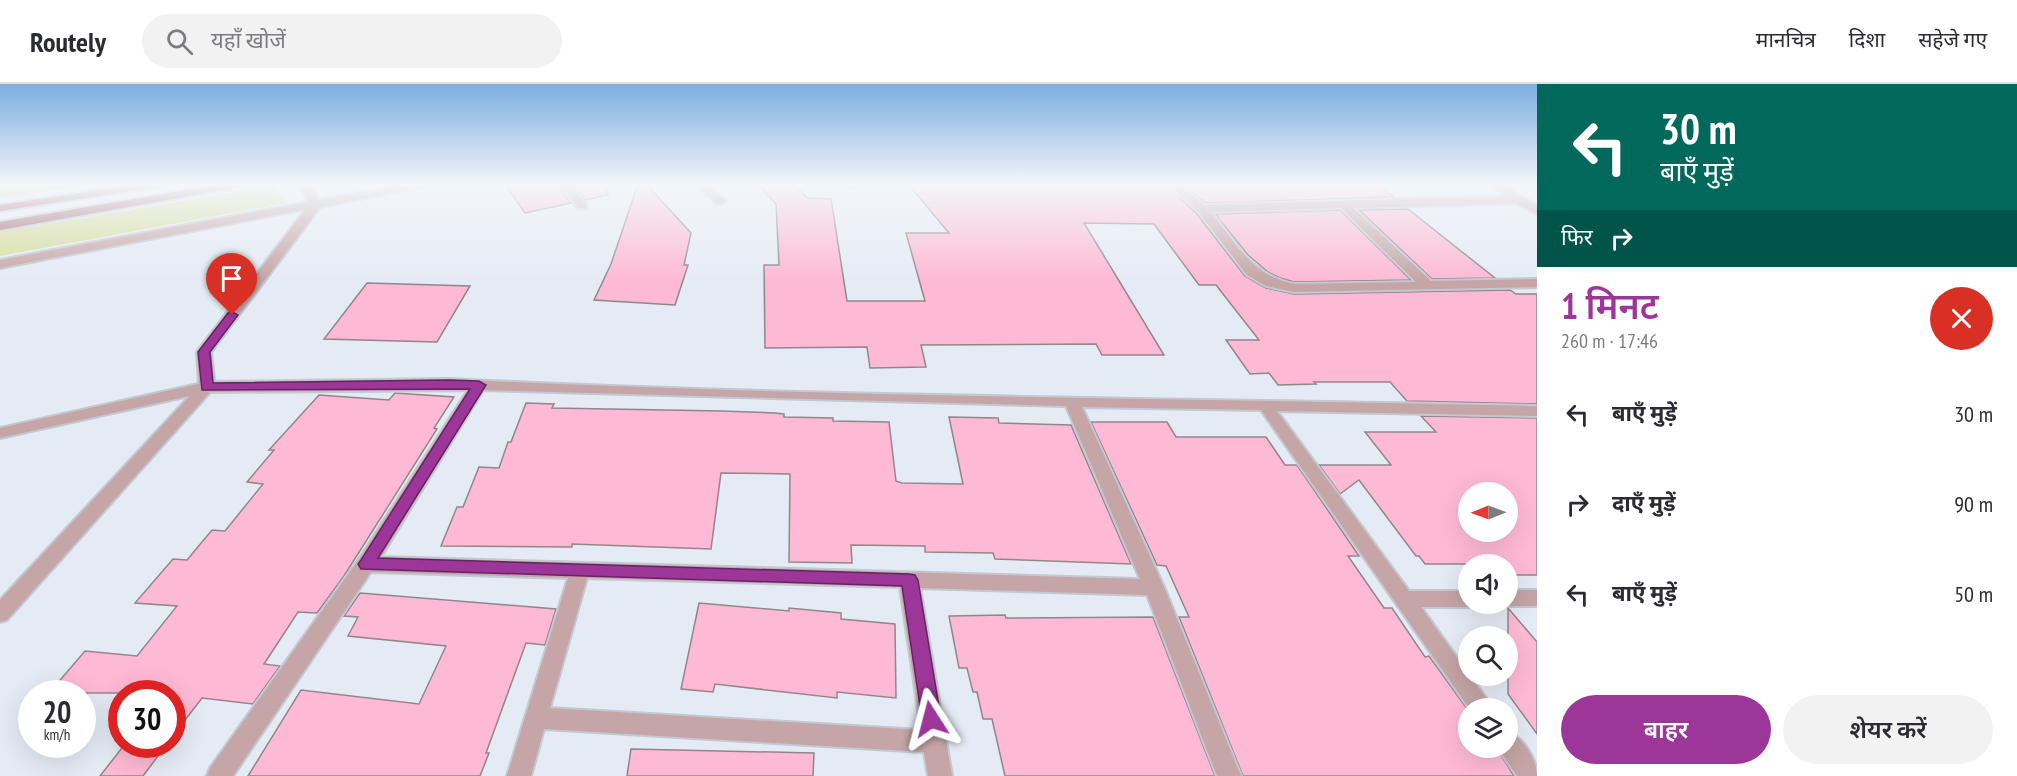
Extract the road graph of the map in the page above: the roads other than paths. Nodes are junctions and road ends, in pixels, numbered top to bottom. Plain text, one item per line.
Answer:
1 (55, 216) edge
2 (255, 216) edge
3 (306, 216) edge
4 (1208, 216) edge
5 (1356, 216) edge
6 (0, 226) edge
7 (0, 264) edge
8 (1537, 283) edge
9 (1426, 284) junction
10 (479, 385) junction
11 (207, 387) junction
12 (1072, 402) junction
13 (1267, 408) junction
14 (1537, 411) edge
15 (0, 434) edge
16 (366, 564) junction
17 (580, 569) junction
18 (909, 580) junction
19 (1154, 587) junction
20 (1518, 598) edge
21 (1537, 598) edge
22 (1403, 599) junction
23 (1458, 599) edge
24 (0, 614) edge
25 (1475, 698) edge
26 (536, 718) junction
27 (935, 742) junction
28 (1518, 757) edge
29 (219, 776) edge
30 (519, 776) edge
31 (940, 776) edge
32 (1229, 776) edge
33 (1531, 776) edge

1 - 6 main road
2 - 7 street
3 - 11 street
4 - 9 street
5 - 9 street
8 - 9 street
10 - 11 street
10 - 12 street
10 - 16 street
11 - 15 street
11 - 24 street
12 - 13 street
12 - 19 street
13 - 14 street
13 - 22 street
16 - 17 street
16 - 29 street
17 - 18 street
17 - 26 street
18 - 19 street
18 - 27 street
19 - 32 street
20 - 21 street
22 - 23 street
22 - 25 street
26 - 27 street
26 - 30 street
27 - 31 street
28 - 33 street

